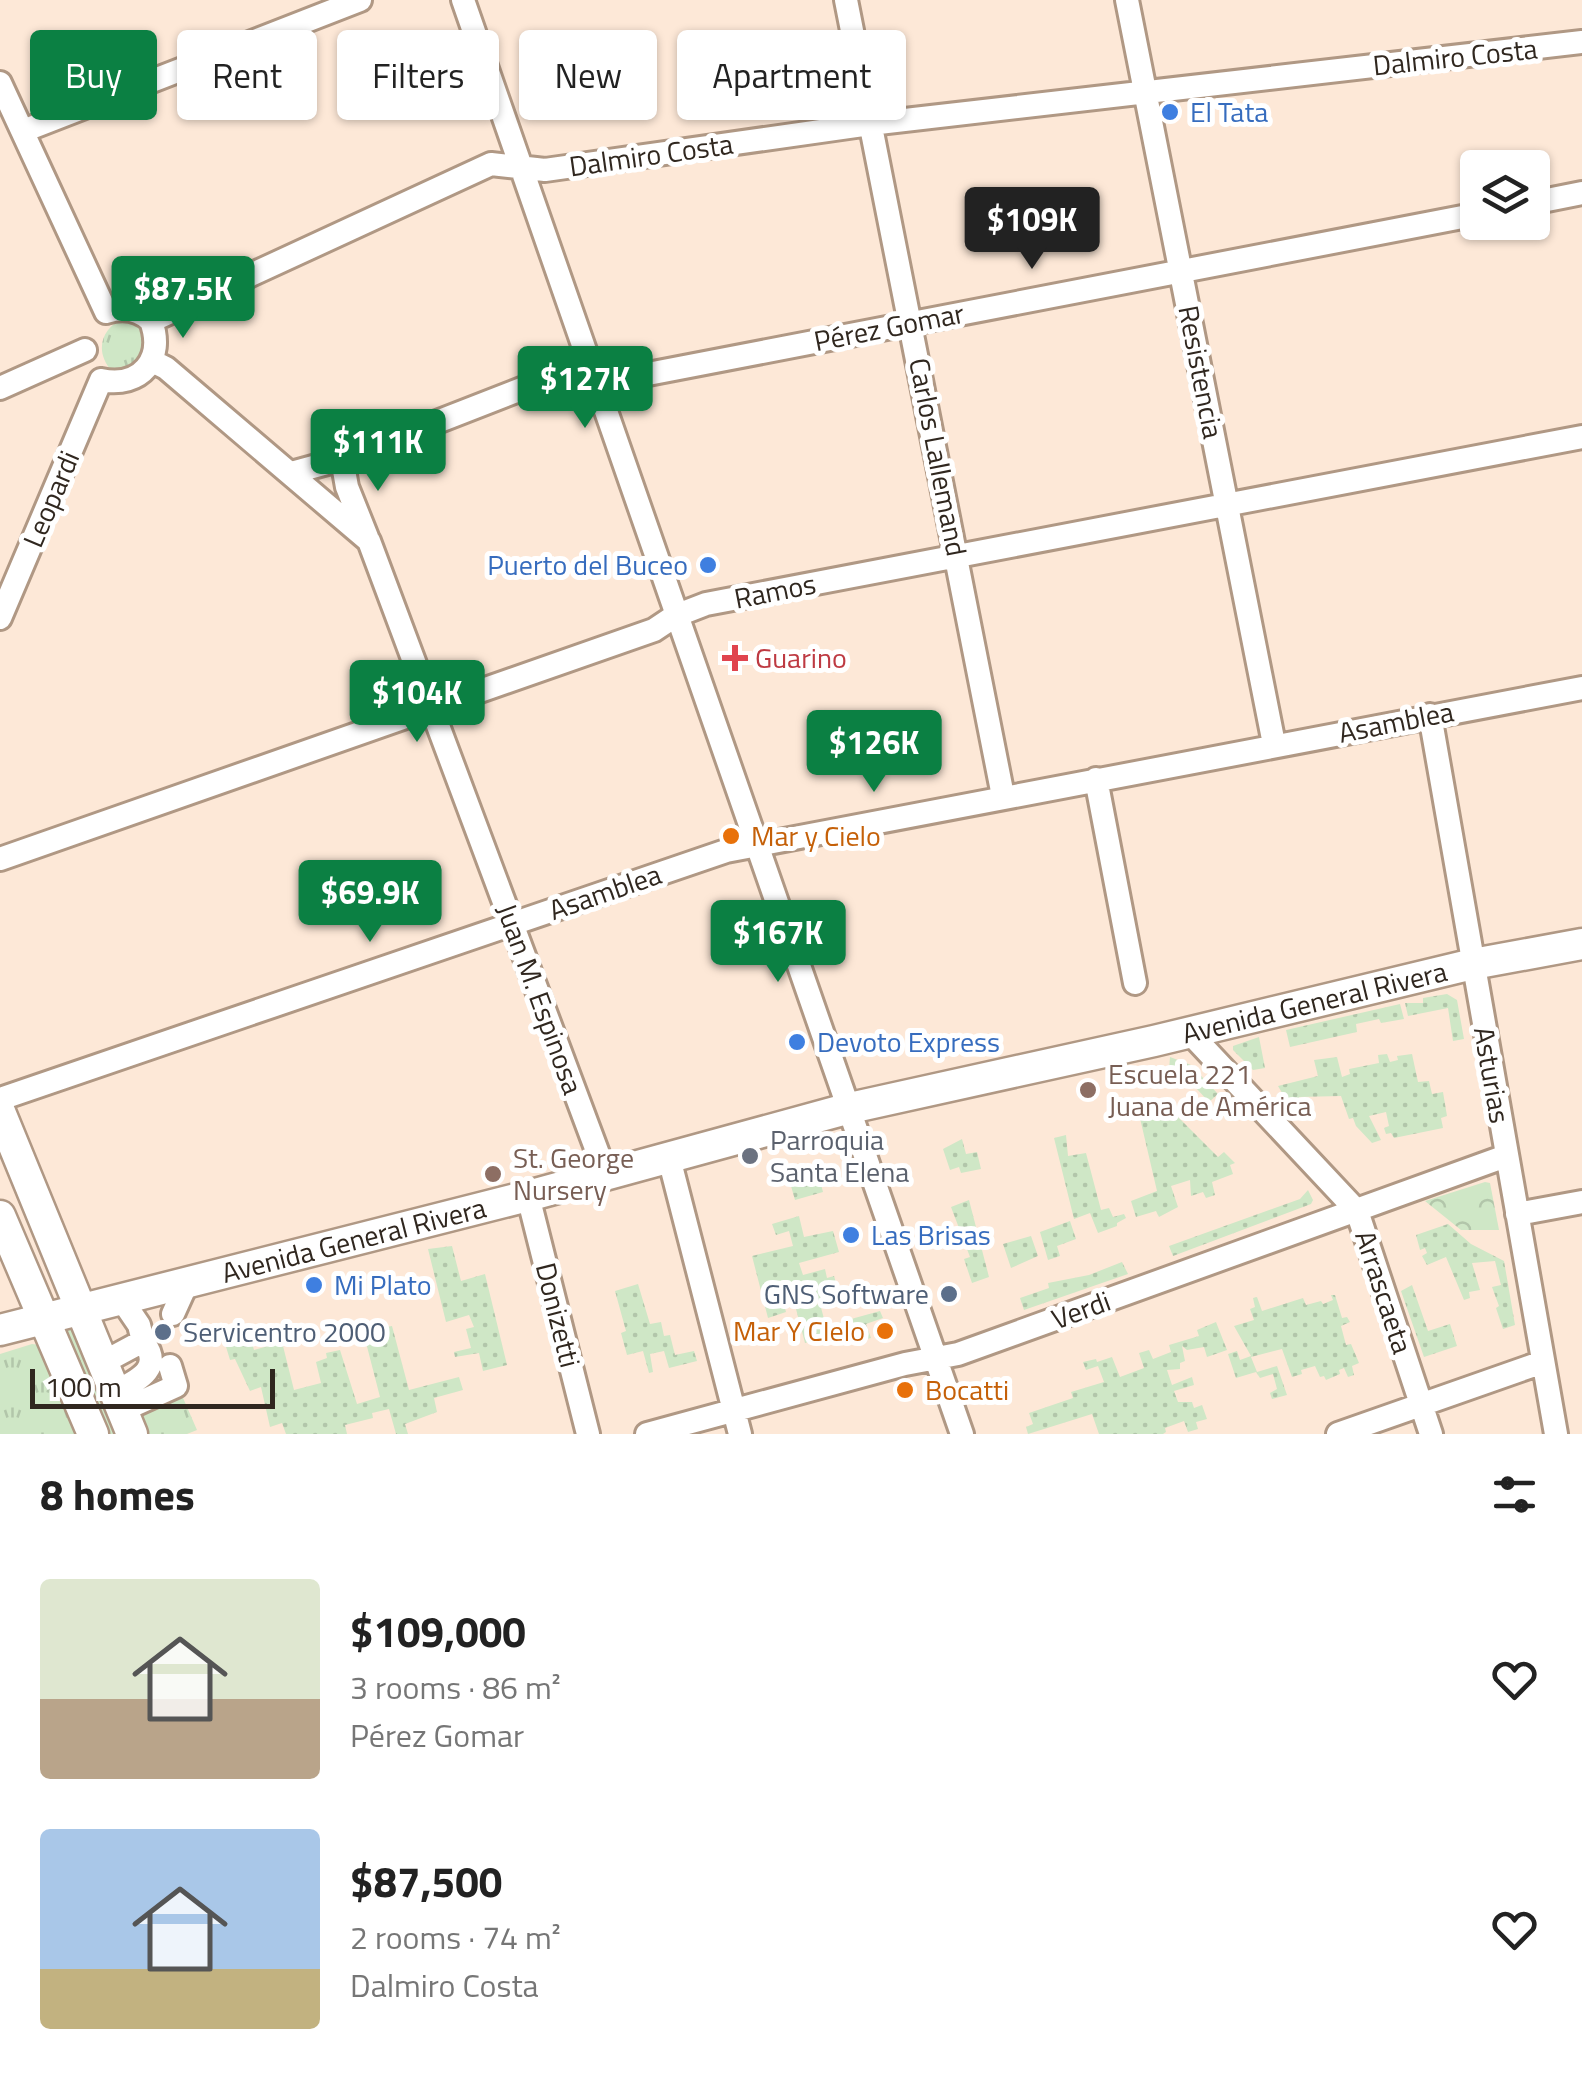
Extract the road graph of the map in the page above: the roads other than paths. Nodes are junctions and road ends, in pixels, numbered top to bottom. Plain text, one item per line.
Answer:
1 (360, 0) edge
2 (463, 0) edge
3 (846, 0) edge
4 (1127, 0) edge
5 (1582, 42) edge
6 (0, 83) edge
7 (1144, 92) junction
8 (870, 124) junction
9 (24, 131) junction
10 (520, 167) junction
11 (1582, 193) edge
12 (1550, 200) edge
13 (1460, 217) edge
14 (1182, 270) junction
15 (106, 312) junction
16 (151, 321) junction
17 (911, 322) junction
18 (85, 350) junction
19 (152, 361) junction
20 (592, 374) junction
21 (101, 380) junction
22 (0, 388) edge
23 (1582, 437) edge
24 (342, 459) junction
25 (292, 473) junction
26 (1226, 505) junction
27 (369, 541) junction
28 (958, 556) junction
29 (675, 616) junction
30 (0, 618) edge
31 (1582, 688) edge
32 (430, 706) junction
33 (1430, 715) junction
34 (1274, 744) junction
35 (1096, 779) junction
36 (1004, 796) junction
37 (756, 845) junction
38 (0, 859) edge
39 (510, 925) junction
40 (1582, 944) edge
41 (1473, 964) junction
42 (1135, 983) dead end
43 (1190, 1033) junction
44 (0, 1099) edge
45 (850, 1108) junction
46 (0, 1112) edge
47 (1506, 1156) junction
48 (669, 1158) junction
49 (606, 1175) junction
50 (528, 1196) junction
51 (1582, 1202) edge
52 (1357, 1212) junction
53 (1517, 1214) junction
54 (0, 1216) edge
55 (186, 1284) junction
56 (122, 1300) junction
57 (83, 1310) junction
58 (172, 1314) dead end
59 (44, 1319) junction
60 (0, 1330) edge
61 (143, 1341) junction
62 (936, 1358) junction
63 (104, 1362) junction
64 (1542, 1362) junction
65 (170, 1366) dead end
66 (1421, 1405) junction
67 (123, 1412) edge
68 (737, 1422) edge
69 (93, 1434) edge
70 (588, 1434) edge
71 (647, 1434) edge
72 (962, 1434) edge
73 (1338, 1434) edge
74 (1431, 1434) edge
75 (1556, 1434) edge

1 - 9 street
2 - 10 street
3 - 8 street, Carlos Lallemand
4 - 7 street, Resistencia
5 - 7 street, Dalmiro Costa
6 - 9 street
7 - 8 street, Dalmiro Costa
7 - 14 street, Resistencia
8 - 10 street, Dalmiro Costa
8 - 17 street, Carlos Lallemand
9 - 15 street
10 - 16 street, Dalmiro Costa
10 - 20 street
11 - 12 street
13 - 14 street, Pérez Gomar
14 - 17 street, Pérez Gomar
14 - 26 street, Resistencia
15 - 16 street
15 - 18 street
16 - 19 street
17 - 20 street, Pérez Gomar
17 - 28 street, Carlos Lallemand
18 - 21 street
18 - 22 street
19 - 21 street
19 - 25 street, Juan M. Espinosa
20 - 24 street, Pérez Gomar
20 - 29 street
21 - 30 street, Leopardi
23 - 26 street, Ramos
24 - 25 street, Pérez Gomar
24 - 27 street, Juan M. Espinosa
25 - 27 street, Juan M. Espinosa
26 - 28 street, Ramos
26 - 34 street, Resistencia
27 - 32 street, Juan M. Espinosa
28 - 29 street, Ramos
28 - 36 street, Carlos Lallemand
29 - 32 street, Ramos
29 - 37 street
31 - 33 street, Asamblea
32 - 38 street, Ramos
32 - 39 street, Juan M. Espinosa
33 - 34 street, Asamblea
33 - 41 street, Asturias
34 - 35 street, Asamblea
35 - 36 street, Asamblea
35 - 42 street
36 - 37 street, Asamblea
37 - 39 street, Asamblea
37 - 45 street
39 - 44 street, Asamblea
39 - 49 street, Juan M. Espinosa
40 - 41 main road, Avenida General Rivera
41 - 43 main road, Avenida General Rivera
41 - 47 street, Asturias
43 - 45 main road, Avenida General Rivera
43 - 52 street, Arrascaeta
45 - 48 main road, Avenida General Rivera
45 - 62 street
46 - 57 main road
47 - 52 street, Verdi
47 - 53 street, Asturias
48 - 49 main road, Avenida General Rivera
48 - 68 street
49 - 50 main road, Avenida General Rivera
50 - 55 main road, Avenida General Rivera
50 - 70 street, Donizetti
51 - 53 street
52 - 62 street, Verdi
52 - 66 street, Arrascaeta
53 - 64 street, Asturias
54 - 59 main road
55 - 56 main road, Avenida General Rivera
55 - 58 street
56 - 57 main road, Avenida General Rivera
56 - 61 street
57 - 59 main road, Avenida General Rivera
57 - 63 main road
59 - 60 main road, Avenida General Rivera
59 - 69 main road
61 - 63 street
61 - 67 street
62 - 68 street, Verdi
62 - 72 street
63 - 67 main road
64 - 66 street
64 - 75 street, Asturias
65 - 67 street
66 - 73 street
66 - 74 street, Arrascaeta
68 - 71 street, Verdi

